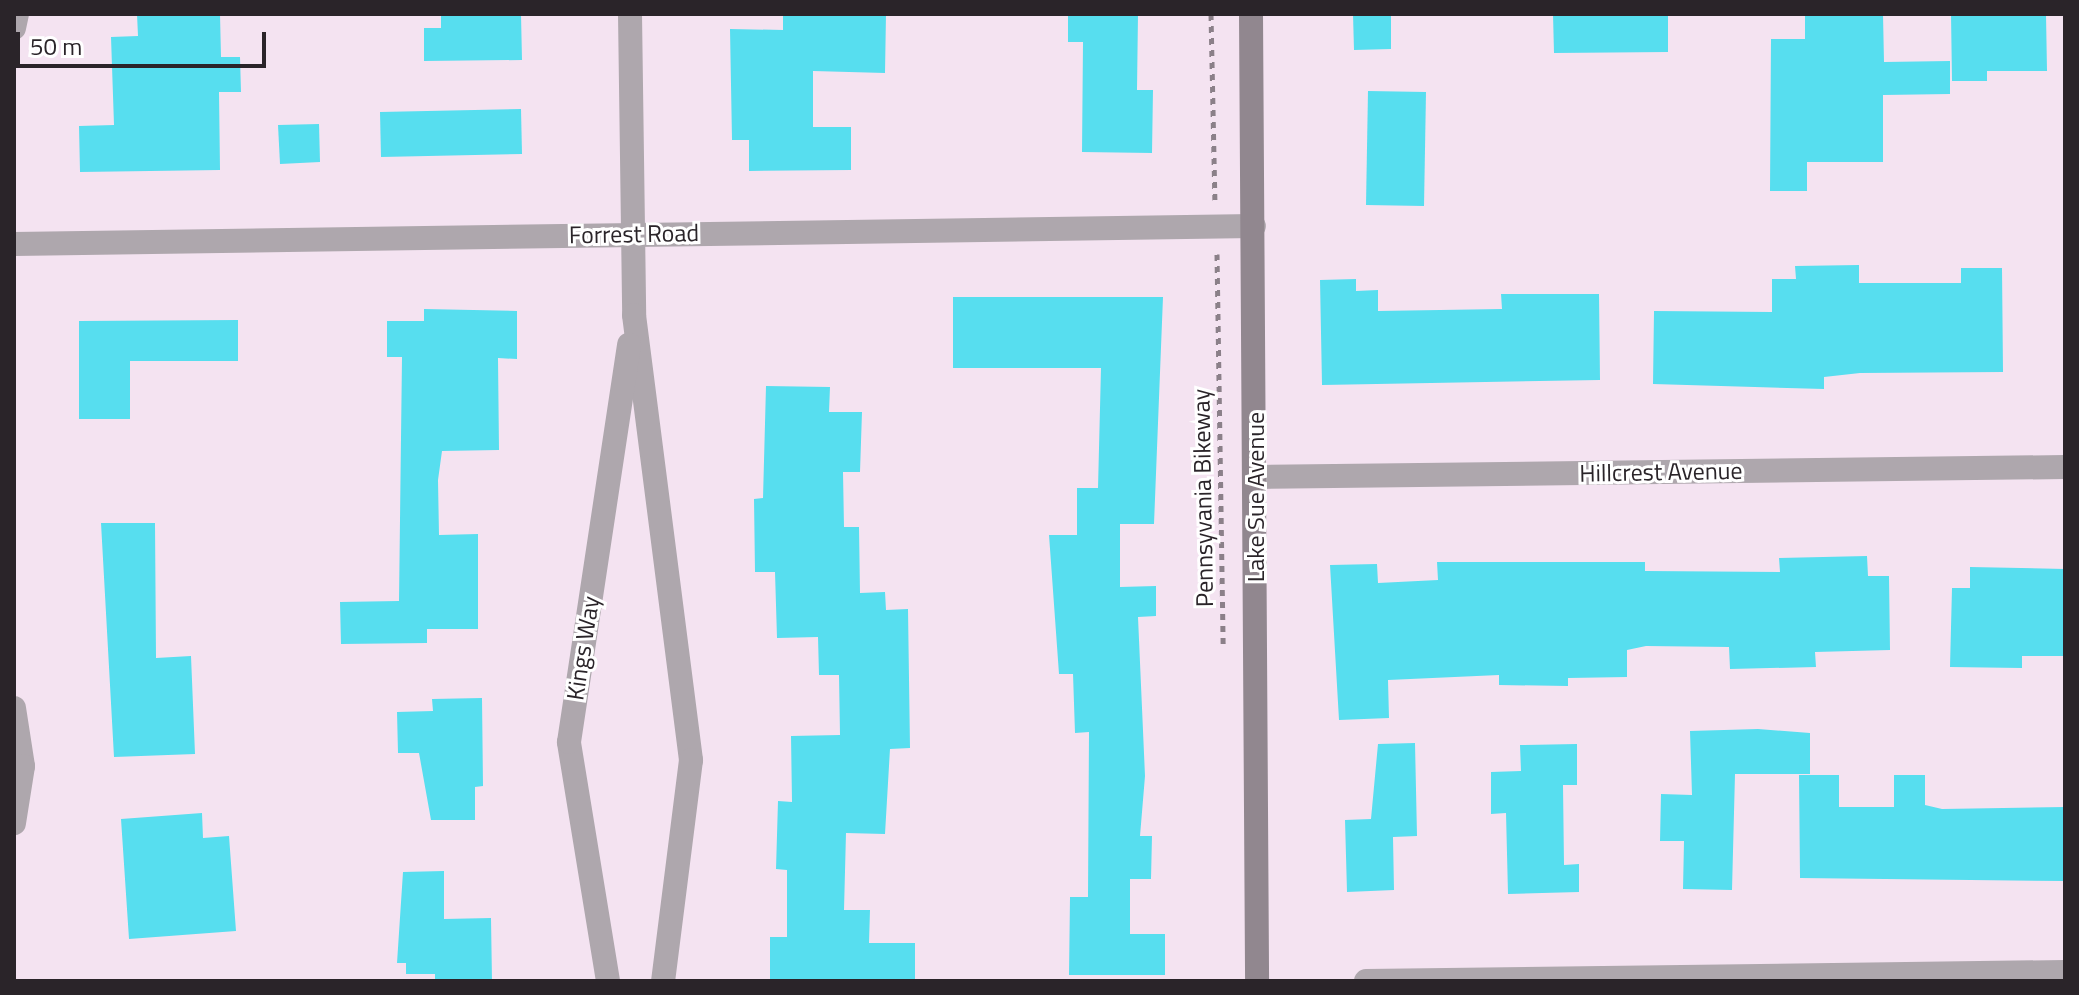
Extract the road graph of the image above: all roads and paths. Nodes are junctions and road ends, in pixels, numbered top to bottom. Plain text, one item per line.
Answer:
1 (17, 14) edge
2 (630, 14) edge
3 (1211, 14) edge
4 (1251, 14) edge
5 (14, 28) edge
6 (1254, 226) junction
7 (1216, 227) junction
8 (634, 234) junction
9 (14, 244) edge
10 (634, 315) junction
11 (2065, 467) edge
12 (1257, 477) junction
13 (1223, 667) dead end
14 (14, 708) edge
15 (14, 823) edge
16 (2065, 972) edge
17 (608, 981) edge
18 (663, 981) edge
19 (1257, 981) edge
20 (1366, 981) edge

1 - 5 street
2 - 8 street, Kings Way
3 - 7 path, Pennsyvania Bikeway
4 - 6 street, Lake Sue Avenue
6 - 7 street, Forrest Road
6 - 12 street, Lake Sue Avenue
7 - 8 street, Forrest Road
7 - 13 path, Pennsyvania Bikeway
8 - 9 street, Forrest Road
8 - 10 street, Kings Way
10 - 17 street, Kings Way
10 - 18 street, Kings Way
11 - 12 street, Hillcrest Avenue
12 - 19 street, Lake Sue Avenue
14 - 15 street
16 - 20 street

